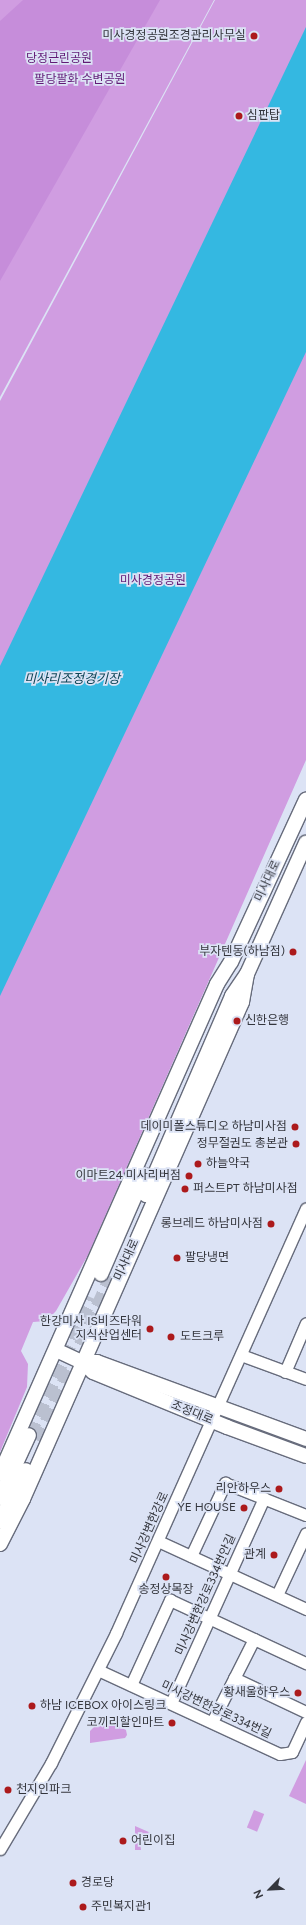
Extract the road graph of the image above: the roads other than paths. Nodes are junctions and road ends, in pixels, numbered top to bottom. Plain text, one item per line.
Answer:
1 (306, 800) edge
2 (306, 843) edge
3 (231, 962) junction
4 (248, 974) junction
5 (306, 1209) edge
6 (304, 1220) edge
7 (306, 1323) edge
8 (56, 1350) junction
9 (241, 1355) junction
10 (82, 1362) junction
11 (285, 1372) junction
12 (306, 1379) edge
13 (218, 1408) junction
14 (212, 1421) junction
15 (306, 1439) edge
16 (32, 1440) junction
17 (306, 1456) edge
18 (0, 1474) edge
19 (0, 1498) edge
20 (264, 1498) junction
21 (306, 1515) edge
22 (0, 1521) edge
23 (306, 1533) edge
24 (158, 1541) junction
25 (0, 1544) edge
26 (191, 1556) junction
27 (230, 1574) junction
28 (277, 1595) junction
29 (306, 1609) edge
30 (210, 1618) junction
31 (254, 1638) junction
32 (306, 1662) edge
33 (98, 1670) junction
34 (234, 1678) junction
35 (131, 1685) junction
36 (171, 1703) junction
37 (306, 1712) edge
38 (212, 1722) junction
39 (306, 1722) edge
40 (0, 1849) edge

1 - 3 main road, 미사대로
2 - 4 main road, 미사대로
3 - 4 main road, 미사대로
3 - 8 main road, 미사대로
4 - 10 main road, 미사대로
5 - 6 street, 미사강변한강로
6 - 9 street, 미사강변한강로
7 - 11 street
8 - 10 main road, 조정대로
8 - 16 main road, 미사대로
9 - 11 street
9 - 13 street, 미사강변한강로
10 - 13 main road, 조정대로
10 - 14 main road, 조정대로
10 - 16 main road, 미사대로
11 - 12 street
13 - 14 street, 미사강변한강로
13 - 15 main road, 조정대로
14 - 17 main road, 조정대로
14 - 24 street, 미사강변한강로
16 - 18 main road, 미사대로
16 - 19 main road, 미사대로
16 - 22 main road, 미사대로
16 - 25 main road, 미사대로
20 - 21 street
20 - 26 street
20 - 27 street, 미사강변한강로334번안길
23 - 28 street
24 - 26 street
24 - 33 street, 미사강변한강로
26 - 27 street
27 - 28 street
27 - 30 street, 미사강변한강로334번안길
28 - 29 street
30 - 31 street
30 - 35 street
30 - 36 street, 미사강변한강로334번안길
31 - 32 street
31 - 34 street
33 - 35 street, 미사강변한강로334번길
33 - 40 street, 미사강변한강로
34 - 37 street
34 - 38 street
35 - 36 street, 미사강변한강로334번길
36 - 38 street, 미사강변한강로334번길
38 - 39 street, 미사강변한강로334번길

